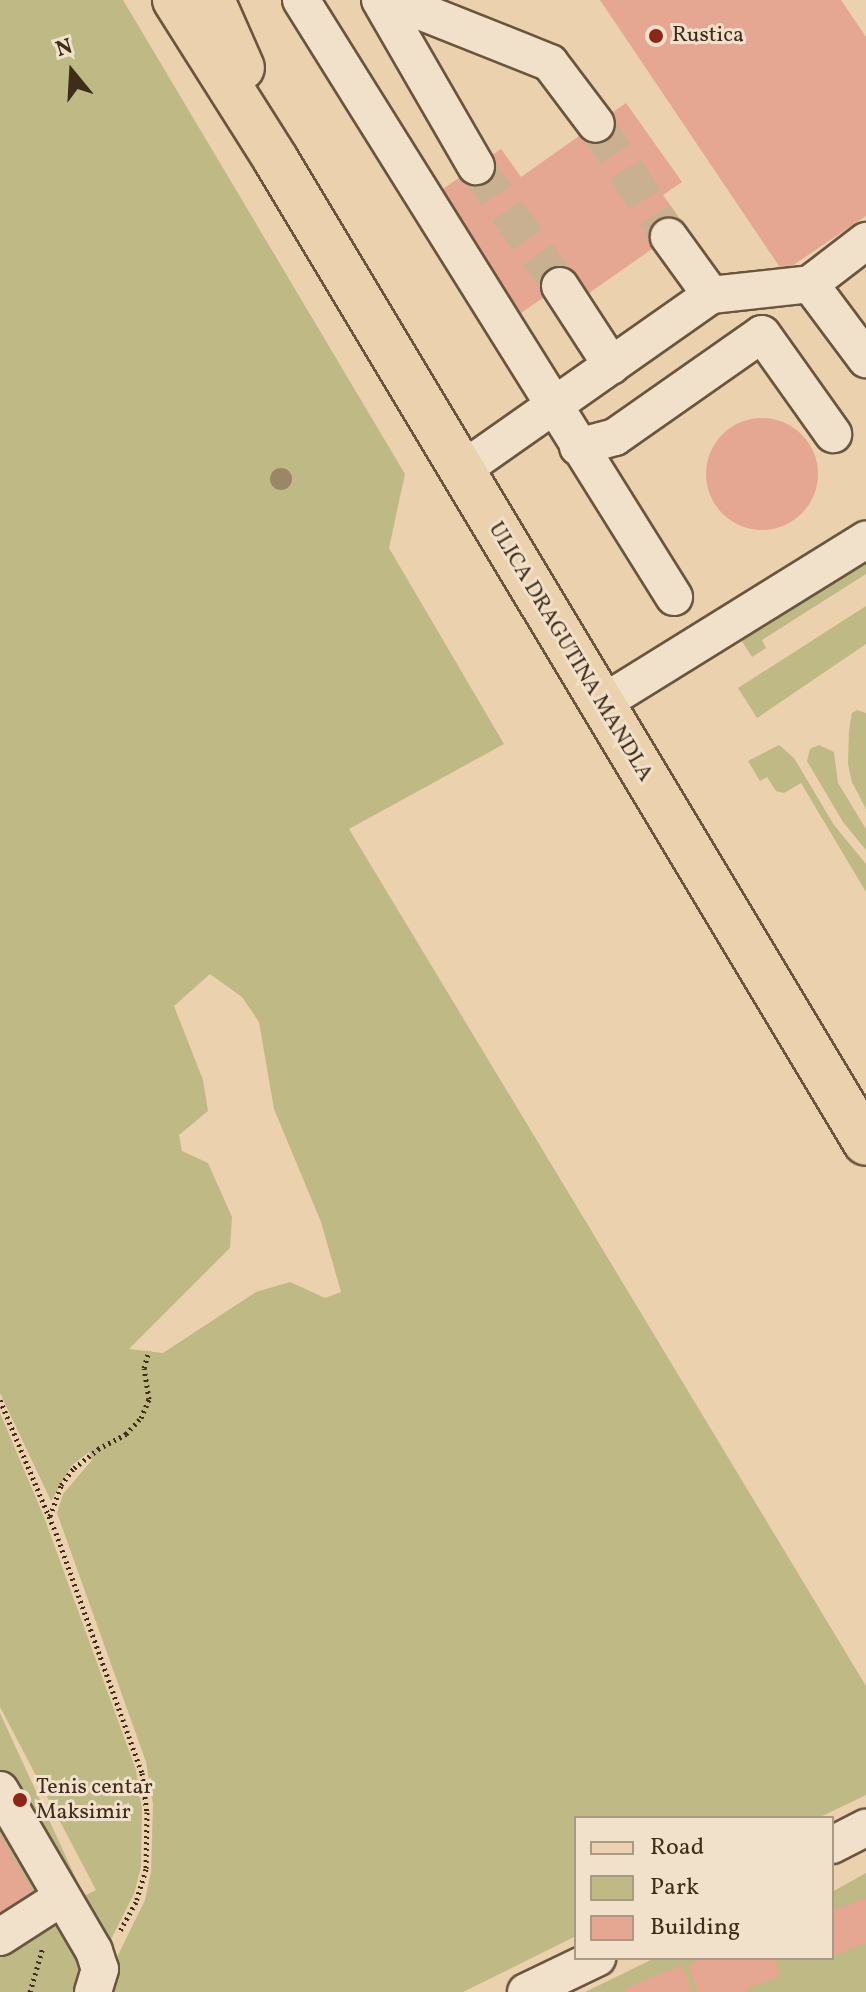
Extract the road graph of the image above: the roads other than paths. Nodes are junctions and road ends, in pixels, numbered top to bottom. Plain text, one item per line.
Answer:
1 (175, 0) edge
2 (212, 0) edge
3 (301, 0) edge
4 (380, 0) edge
5 (392, 0) edge
6 (596, 124) tunnel mouth
7 (276, 160) junction
8 (476, 166) tunnel mouth
9 (669, 237) tunnel mouth
10 (866, 241) edge
11 (810, 284) junction
12 (560, 286) tunnel mouth
13 (711, 295) junction
14 (866, 359) edge
15 (612, 366) junction
16 (554, 408) junction
17 (833, 434) dead end
18 (578, 447) junction
19 (462, 470) junction
20 (866, 540) edge
21 (674, 597) dead end
22 (601, 704) junction
23 (866, 1143) edge
24 (0, 1790) edge
25 (866, 1828) edge
26 (834, 1844) edge
27 (61, 1898) junction
28 (0, 1937) edge
29 (593, 1960) edge
30 (96, 1981) edge
31 (526, 1992) edge

1 - 7 main road, ULICA DRAGUTINA MANDLA
2 - 7 main road, ULICA DRAGUTINA MANDLA
3 - 16 street
4 - 8 street
5 - 6 street
7 - 19 main road, ULICA DRAGUTINA MANDLA
9 - 13 street
10 - 11 street
11 - 13 street
11 - 14 street
12 - 15 street
13 - 15 street
15 - 16 street
16 - 18 street
16 - 19 street
17 - 18 street
18 - 21 street
19 - 22 main road, ULICA DRAGUTINA MANDLA
20 - 22 street
22 - 23 main road, ULICA DRAGUTINA MANDLA
24 - 27 street
25 - 26 street
27 - 28 street
27 - 30 street
29 - 31 street

